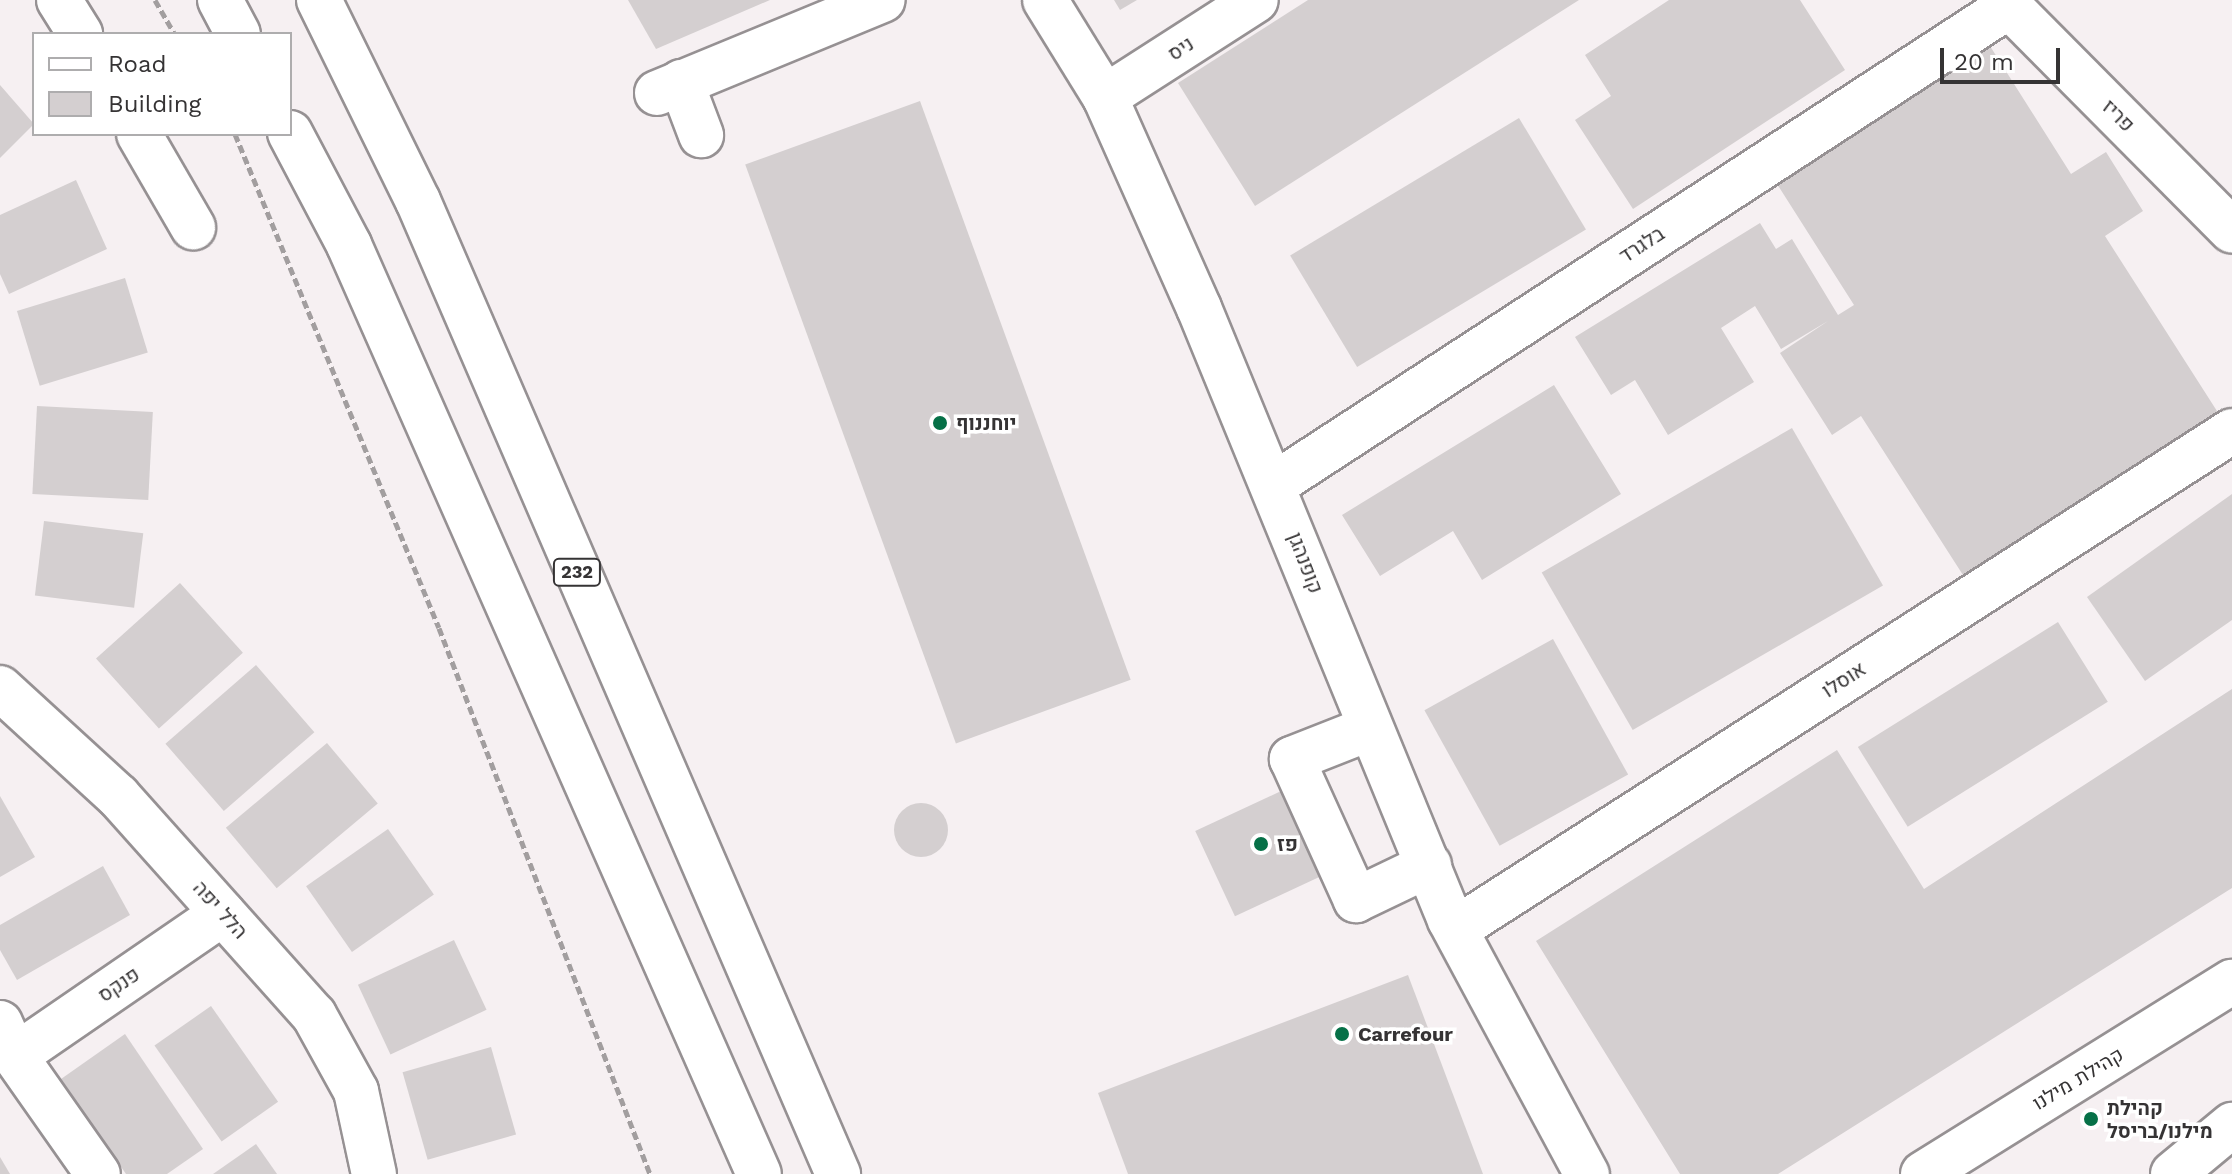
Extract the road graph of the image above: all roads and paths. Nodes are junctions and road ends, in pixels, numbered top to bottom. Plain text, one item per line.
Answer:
1 (59, 0) edge
2 (155, 0) edge
3 (220, 0) edge
4 (319, 0) edge
5 (883, 0) edge
6 (1045, 0) edge
7 (1256, 0) edge
8 (2006, 3) edge
9 (79, 32) edge
10 (174, 32) edge
11 (237, 32) edge
12 (1105, 97) junction
13 (701, 135) dead end
14 (140, 136) edge
15 (236, 136) edge
16 (292, 136) edge
17 (193, 227) dead end
18 (2232, 231) edge
19 (2232, 431) edge
20 (1275, 484) junction
21 (0, 688) edge
22 (1368, 729) junction
23 (1429, 865) junction
24 (223, 913) junction
25 (1456, 929) junction
26 (2232, 982) edge
27 (7, 1040) edge
28 (2232, 1125) edge
29 (1563, 1127) junction
30 (836, 1165) edge
31 (98, 1174) edge
32 (374, 1174) edge
33 (650, 1174) edge
34 (759, 1174) edge
35 (1567, 1174) edge
36 (1587, 1174) edge
37 (1923, 1174) edge
38 (2173, 1174) edge

1 - 9 street
2 - 10 path
3 - 11 street
4 - 30 street, 232
5 - 13 street
6 - 12 street, קופנהגן
7 - 12 street, ניס
8 - 18 street, פריז
8 - 20 street, בלגרד
12 - 20 street, קופנהגן
14 - 17 street
15 - 33 path
16 - 34 street
19 - 25 street, אוסלו
20 - 22 street, קופנהגן
21 - 24 street, הלל יפה
22 - 23 street, קופנהגן
22 - 23 street
23 - 25 street, קופנהגן
24 - 27 street, פנקס
24 - 32 street, הלל יפה
25 - 29 street, קופנהגן
26 - 37 street, קהילת מילנו
27 - 31 street, פנקס
28 - 38 street
29 - 35 street, קופנהגן
29 - 36 street, קופנהגן

